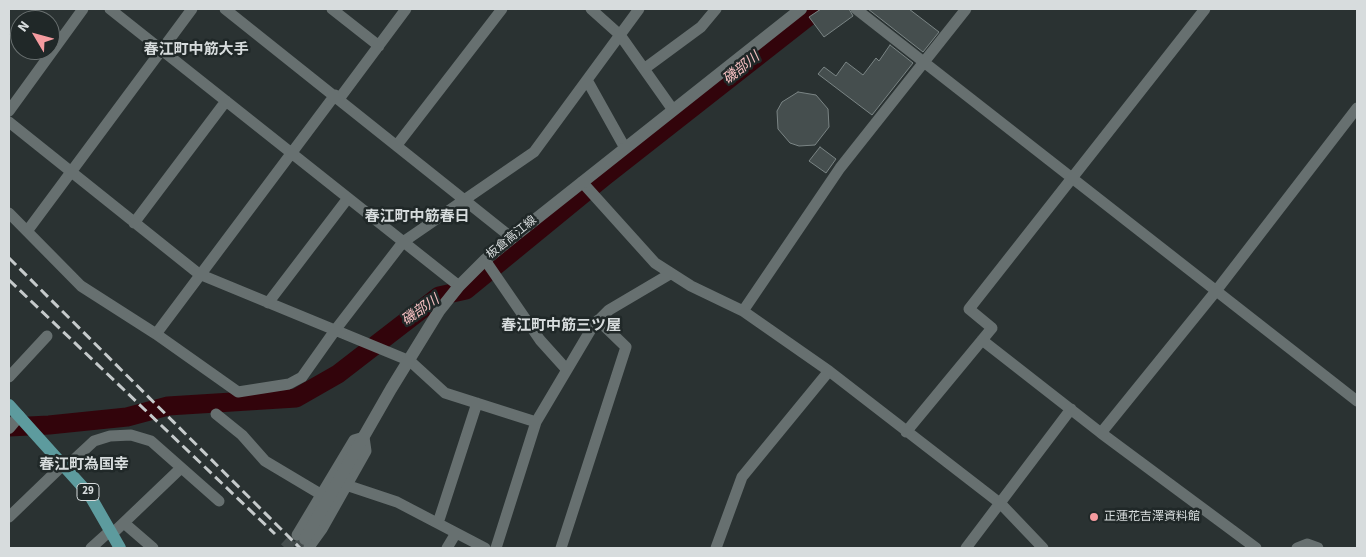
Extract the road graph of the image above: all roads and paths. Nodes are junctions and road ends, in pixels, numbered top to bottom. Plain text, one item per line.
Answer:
1 (83, 9) edge
2 (110, 9) edge
3 (192, 9) edge
4 (225, 9) edge
5 (332, 9) edge
6 (406, 9) edge
7 (502, 9) edge
8 (591, 9) edge
9 (639, 9) edge
10 (716, 9) edge
11 (801, 9) edge
12 (856, 9) edge
13 (966, 9) edge
14 (1205, 9) edge
15 (620, 35) junction
16 (379, 46) junction
17 (161, 49) junction
18 (924, 63) junction
19 (644, 68) junction
20 (587, 80) junction
21 (337, 97) junction
22 (226, 101) junction
23 (1357, 108) edge
24 (673, 110) junction
25 (9, 111) edge
26 (9, 122) edge
27 (397, 146) junction
28 (625, 148) junction
29 (290, 152) junction
30 (70, 173) junction
31 (1071, 177) junction
32 (582, 182) junction
33 (348, 198) junction
34 (465, 200) junction
35 (9, 213) edge
36 (134, 223) junction
37 (28, 230) junction
38 (512, 238) junction
39 (403, 242) junction
40 (485, 260) junction
41 (199, 274) junction
42 (670, 274) junction
43 (459, 286) junction
44 (1216, 291) junction
45 (268, 303) junction
46 (743, 311) junction
47 (598, 320) junction
48 (336, 329) junction
49 (156, 334) junction
50 (47, 336) dead end
51 (982, 340) junction
52 (410, 361) junction
53 (567, 370) junction
54 (829, 371) junction
55 (9, 377) edge
56 (1357, 402) edge
57 (477, 403) junction
58 (9, 405) edge
59 (1071, 409) junction
60 (216, 414) dead end
61 (19, 416) junction
62 (536, 422) junction
63 (9, 428) edge
64 (906, 432) junction
65 (1101, 433) junction
66 (364, 437) junction
67 (65, 466) junction
68 (181, 468) junction
69 (346, 485) junction
70 (322, 495) junction
71 (219, 501) dead end
72 (1001, 504) junction
73 (9, 517) edge
74 (438, 523) junction
75 (124, 524) junction
76 (112, 532) junction
77 (456, 533) junction
78 (304, 540) junction
79 (91, 548) edge
80 (120, 548) edge
81 (153, 548) edge
82 (447, 548) edge
83 (485, 548) edge
84 (496, 548) edge
85 (561, 548) edge
86 (716, 548) edge
87 (966, 548) edge
88 (1043, 548) edge
89 (1256, 548) edge
90 (1297, 548) edge
91 (1318, 548) edge

1 - 25 street
2 - 17 street
3 - 17 street
4 - 21 street
5 - 16 street
6 - 16 street
7 - 27 street
8 - 15 street
9 - 15 street
10 - 19 street
11 - 24 main road, 板倉高江線
12 - 18 street
13 - 18 street
14 - 31 street
15 - 19 street
15 - 20 street
16 - 21 street
17 - 22 street
17 - 30 street
18 - 31 street
18 - 46 street
19 - 24 street
20 - 28 street
20 - 34 street
21 - 27 street
21 - 29 street
22 - 29 street
22 - 36 street
23 - 44 street
24 - 28 main road, 板倉高江線
26 - 30 street
27 - 34 street
28 - 32 main road, 板倉高江線
29 - 33 street
29 - 41 street
30 - 36 street
30 - 37 street
31 - 44 street
31 - 51 street
32 - 38 main road, 板倉高江線
32 - 42 street
33 - 39 street
33 - 45 street
34 - 38 street
34 - 39 street
35 - 37 street
36 - 41 street
37 - 49 street
38 - 40 main road, 板倉高江線
39 - 43 street
39 - 48 street
40 - 43 main road, 板倉高江線
40 - 53 street
41 - 45 street
41 - 49 street
42 - 46 street
42 - 47 street
43 - 52 main road, 板倉高江線
44 - 56 street
44 - 65 street
45 - 48 street
46 - 54 street
47 - 53 street
47 - 85 street
48 - 49 street
48 - 52 street
50 - 55 street
51 - 59 street
51 - 64 street
52 - 57 street
52 - 66 main road, 板倉高江線
53 - 62 street
54 - 64 street
54 - 86 street
57 - 62 street
57 - 74 street
58 - 61 main road, 29
59 - 65 street
59 - 72 street
60 - 70 street
61 - 63 main road
61 - 67 main road, 29
62 - 84 street
64 - 72 street
65 - 89 street
66 - 69 street
66 - 70 street
66 - 78 main road, 板倉高江線
67 - 68 street
67 - 73 street
67 - 76 main road, 29
68 - 71 street
68 - 75 street
69 - 74 street
69 - 78 street
70 - 78 street
72 - 87 street
72 - 88 street
74 - 77 street
75 - 76 street
75 - 81 street
76 - 79 street
76 - 80 main road, 29
77 - 82 street
77 - 83 street
90 - 91 street

